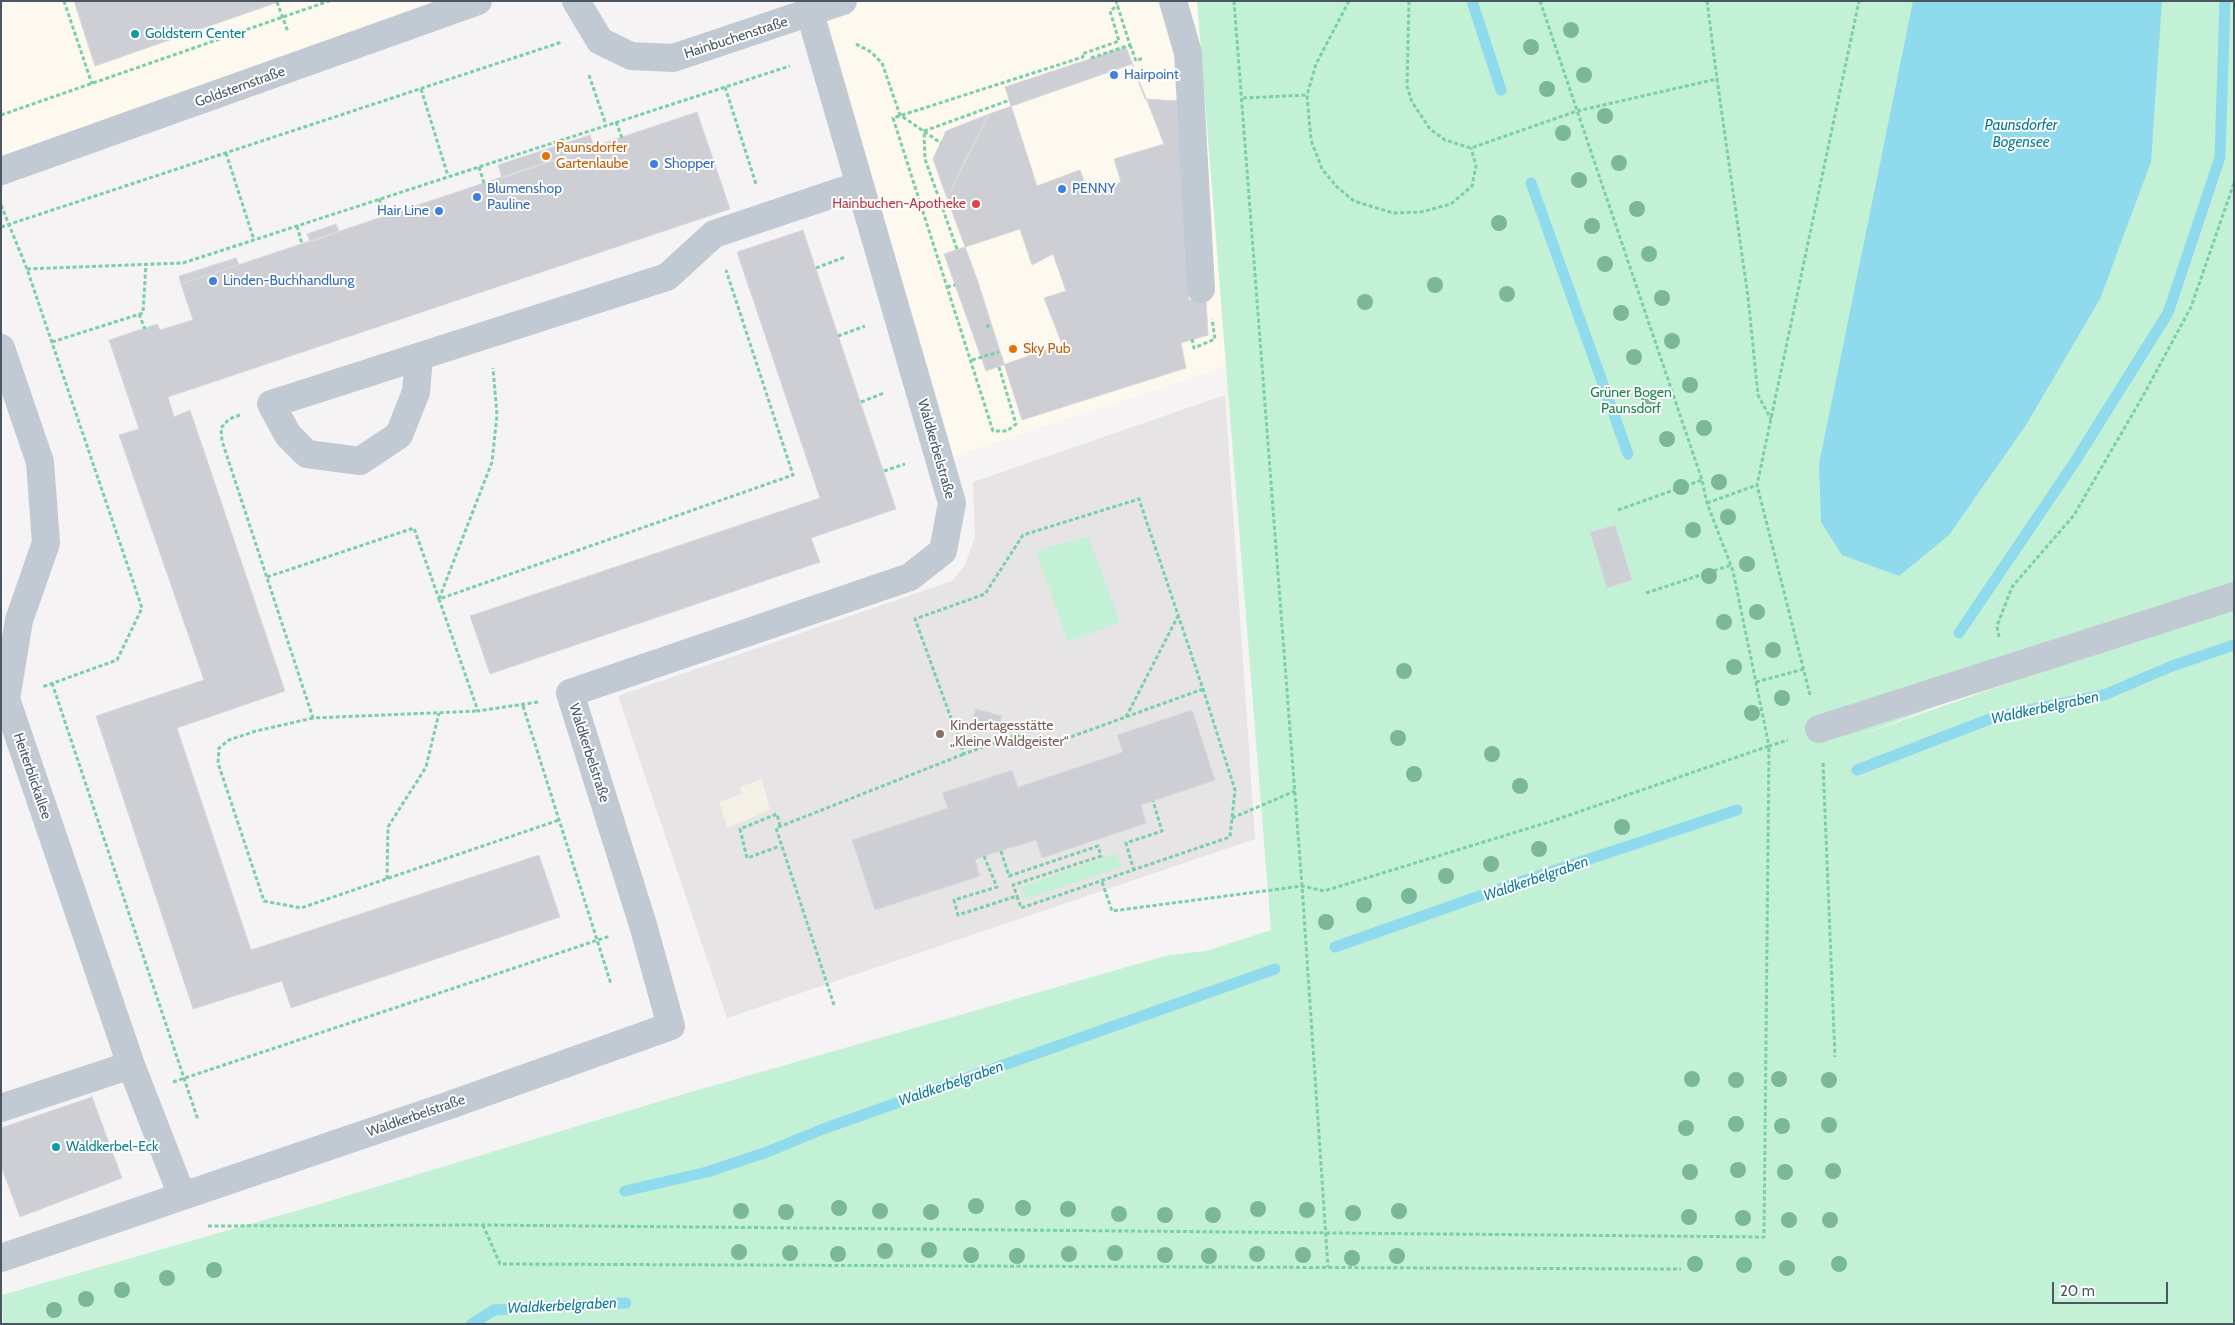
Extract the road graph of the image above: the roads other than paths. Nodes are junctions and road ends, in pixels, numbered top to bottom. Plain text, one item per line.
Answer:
1 (478, 1) edge
2 (576, 1) edge
3 (843, 1) edge
4 (1173, 1) edge
5 (810, 12) junction
6 (1, 171) edge
7 (860, 185) junction
8 (1200, 289) dead end
9 (1, 348) edge
10 (419, 358) junction
11 (2234, 596) edge
12 (1819, 729) road end
13 (131, 1065) junction
14 (1, 1108) edge
15 (182, 1196) junction
16 (1, 1258) edge

1 - 6 street, Goldsternstraße
2 - 5 street, Hainbuchenstraße
3 - 5 street, Hainbuchenstraße
4 - 8 street
5 - 7 street, Waldkerbelstraße
7 - 10 street
7 - 15 street, Waldkerbelstraße
9 - 13 street, Heiterblickallee
10 - 10 street
11 - 12 street
13 - 14 street
13 - 15 street, Heiterblickallee
15 - 16 street, Waldkerbelstraße

